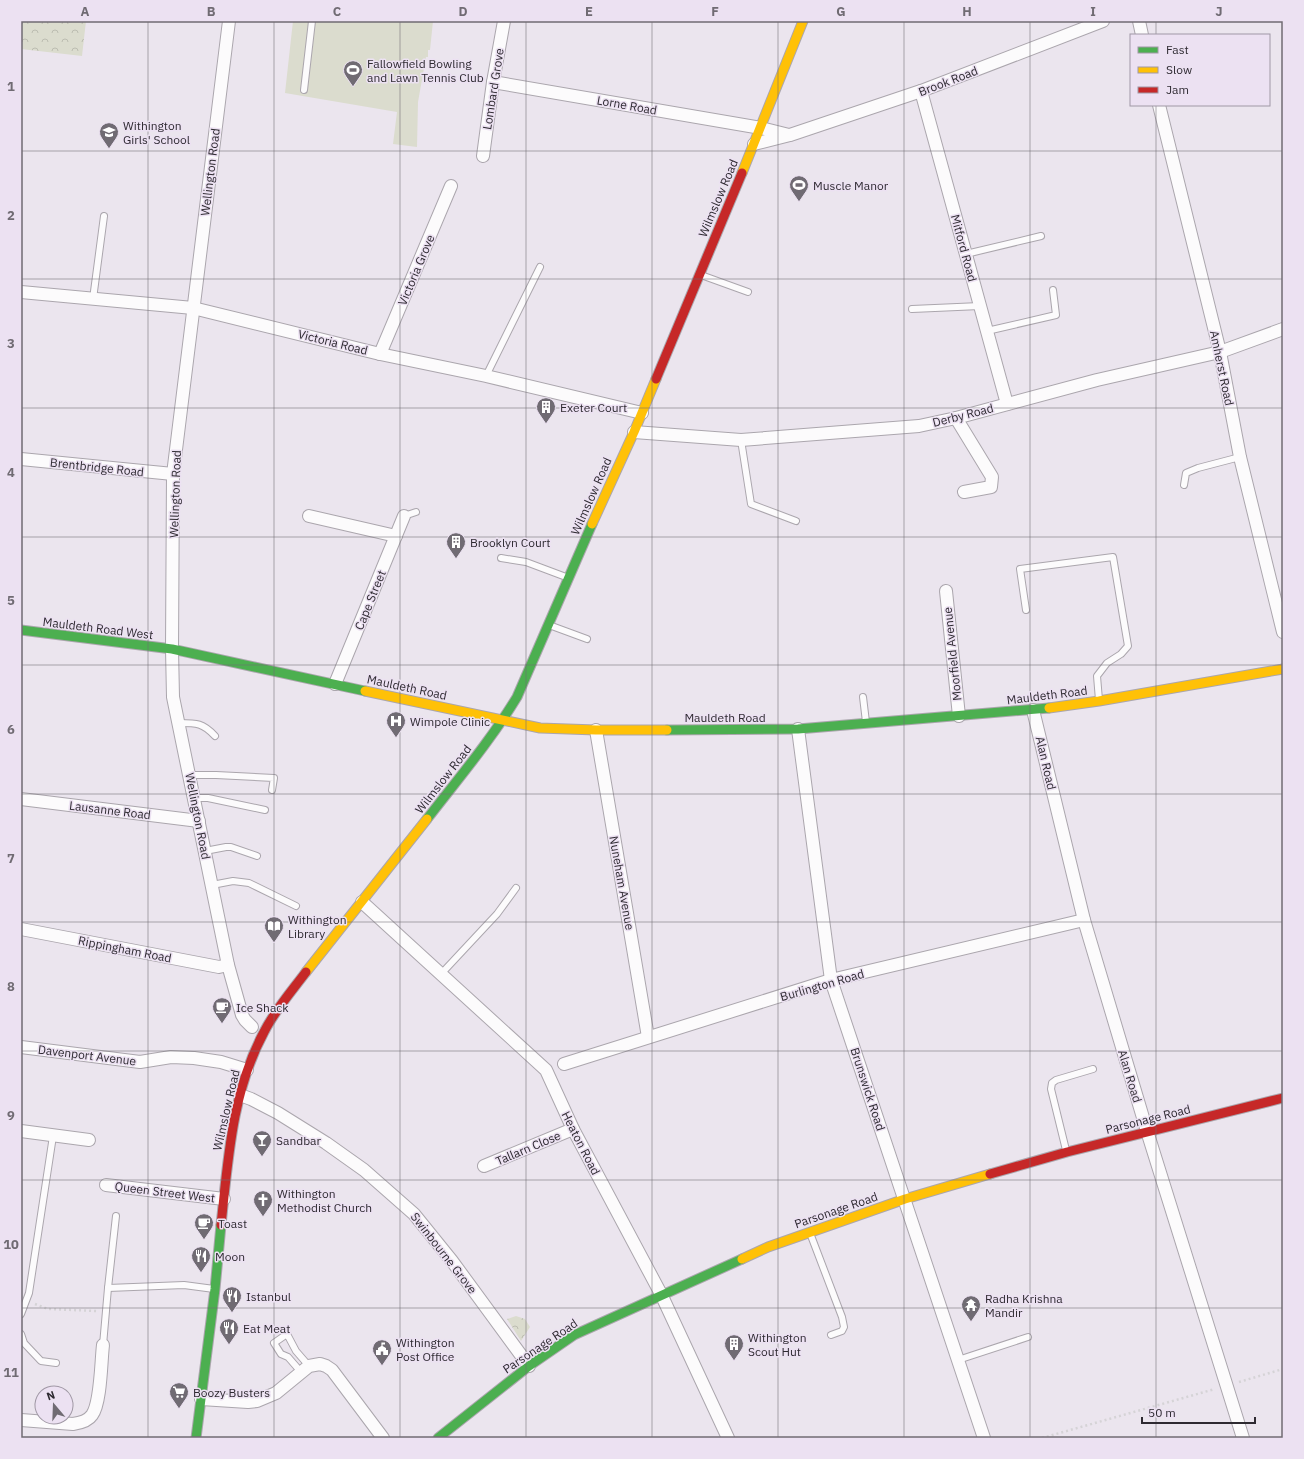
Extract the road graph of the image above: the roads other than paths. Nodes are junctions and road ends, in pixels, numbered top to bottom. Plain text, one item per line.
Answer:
1 (229, 21) edge
2 (312, 21) edge
3 (504, 21) edge
4 (803, 21) edge
5 (1104, 21) edge
6 (1139, 21) edge
7 (1142, 34) edge
8 (493, 82) junction
9 (304, 90) dead end
10 (921, 91) junction
11 (1160, 106) edge
12 (761, 128) junction
13 (790, 135) junction
14 (754, 144) junction
15 (483, 156) dead end
16 (451, 186) dead end
17 (104, 216) dead end
18 (1041, 236) dead end
19 (966, 254) junction
20 (540, 267) dead end
21 (700, 274) junction
22 (1053, 290) dead end
23 (21, 292) edge
24 (748, 292) dead end
25 (93, 299) junction
26 (980, 306) junction
27 (193, 308) junction
28 (912, 309) dead end
29 (1283, 329) edge
30 (987, 331) junction
31 (1220, 352) junction
32 (380, 354) junction
33 (486, 376) junction
34 (1007, 404) junction
35 (642, 413) junction
36 (956, 418) junction
37 (634, 432) junction
38 (741, 440) junction
39 (1240, 457) junction
40 (21, 460) edge
41 (173, 474) junction
42 (1184, 485) dead end
43 (964, 492) dead end
44 (410, 514) dead end
45 (309, 516) dead end
46 (796, 521) dead end
47 (396, 536) junction
48 (501, 558) dead end
49 (568, 577) junction
50 (946, 591) dead end
51 (1026, 610) dead end
52 (548, 625) junction
53 (21, 630) edge
54 (1283, 632) edge
55 (587, 639) dead end
56 (172, 649) junction
57 (1283, 669) edge
58 (335, 684) junction
59 (862, 697) dead end
60 (1099, 701) junction
61 (1033, 710) junction
62 (959, 716) junction
63 (503, 720) junction
64 (178, 724) junction
65 (866, 724) junction
66 (798, 729) junction
67 (596, 730) junction
68 (216, 736) dead end
69 (190, 775) junction
70 (272, 790) dead end
71 (194, 798) junction
72 (21, 799) edge
73 (266, 810) dead end
74 (199, 822) junction
75 (205, 851) junction
76 (257, 856) dead end
77 (212, 885) junction
78 (516, 888) dead end
79 (362, 902) junction
80 (296, 906) dead end
81 (1084, 920) junction
82 (21, 929) edge
83 (228, 965) junction
84 (441, 974) junction
85 (832, 980) junction
86 (252, 1027) dead end
87 (648, 1037) junction
88 (21, 1047) edge
89 (564, 1064) dead end
90 (1093, 1068) dead end
91 (247, 1070) junction
92 (240, 1095) junction
93 (1283, 1098) edge
94 (573, 1129) junction
95 (21, 1131) edge
96 (1147, 1131) junction
97 (53, 1136) junction
98 (89, 1140) dead end
99 (1067, 1152) junction
100 (484, 1166) dead end
101 (106, 1185) dead end
102 (224, 1199) junction
103 (905, 1199) junction
104 (116, 1216) dead end
105 (810, 1231) junction
106 (108, 1288) junction
107 (215, 1289) junction
108 (661, 1294) junction
109 (21, 1314) edge
110 (21, 1334) edge
111 (831, 1335) dead end
112 (1028, 1337) dead end
113 (102, 1345) joint
114 (296, 1351) junction
115 (288, 1357) junction
116 (958, 1360) junction
117 (56, 1363) dead end
118 (529, 1366) junction
119 (305, 1369) junction
120 (202, 1399) junction
121 (21, 1420) edge
122 (196, 1438) edge
123 (383, 1438) edge
124 (438, 1438) edge
125 (728, 1438) edge
126 (984, 1438) edge
127 (1243, 1438) edge

1 - 27 street, Wellington Road
2 - 9 lane
3 - 8 street, Lombard Grove
4 - 12 street, Wilmslow Road
5 - 10 street, Brook Road
6 - 7 street
8 - 12 street, Lorne Road
8 - 15 street, Lombard Grove
10 - 13 street, Brook Road
10 - 19 street, Mitford Road
11 - 31 street, Amherst Road
12 - 13 street
12 - 14 street, Wilmslow Road
13 - 14 street, Brook Road
14 - 21 street, Wilmslow Road
16 - 32 street, Victoria Grove
17 - 25 lane
18 - 19 lane
19 - 26 street, Mitford Road
20 - 33 lane
21 - 24 lane
21 - 35 street, Wilmslow Road
22 - 30 lane
23 - 25 street, Victoria Road
25 - 27 street, Victoria Road
26 - 28 lane
26 - 30 street, Mitford Road
27 - 32 street, Victoria Road
27 - 41 street, Wellington Road
29 - 31 street, Derby Road
30 - 34 street, Mitford Road
31 - 34 street, Derby Road
31 - 39 street, Amherst Road
32 - 33 street, Victoria Road
33 - 35 street, Victoria Road
34 - 36 street, Derby Road
35 - 37 street, Wilmslow Road
36 - 38 street, Derby Road
36 - 43 street
37 - 38 street, Derby Road
37 - 49 street, Wilmslow Road
38 - 46 lane
39 - 42 lane
39 - 54 street, Amherst Road
40 - 41 street, Brentbridge Road
41 - 56 street, Wellington Road
44 - 47 street, Cape Street
45 - 47 street
47 - 58 street, Cape Street
48 - 49 lane
49 - 52 street, Wilmslow Road
50 - 62 street, Moorfield Avenue
51 - 60 lane
52 - 55 lane
52 - 63 street, Wilmslow Road
53 - 56 street, Mauldeth Road West
56 - 58 street, Mauldeth Road
56 - 64 street, Wellington Road
57 - 60 street, Mauldeth Road
58 - 63 street, Mauldeth Road
59 - 65 lane
60 - 61 street, Mauldeth Road
61 - 62 street, Mauldeth Road
61 - 81 street, Alan Road
62 - 65 street, Mauldeth Road
63 - 67 street, Mauldeth Road
63 - 79 street, Wilmslow Road
64 - 68 lane
64 - 69 street, Wellington Road
65 - 66 street, Mauldeth Road
66 - 67 street, Mauldeth Road
66 - 85 street, Brunswick Road
67 - 87 street, Nuneham Avenue
69 - 70 lane
69 - 71 street, Wellington Road
71 - 73 lane
71 - 74 street, Wellington Road
72 - 74 street, Lausanne Road
74 - 75 street, Wellington Road
75 - 76 lane
75 - 77 street, Wellington Road
77 - 80 lane
77 - 83 street, Wellington Road
78 - 84 lane
79 - 84 street, Heaton Road
79 - 91 street, Wilmslow Road
81 - 85 street, Burlington Road
81 - 96 street, Alan Road
82 - 83 street, Rippingham Road
83 - 86 street, Wellington Road
84 - 94 street, Heaton Road
85 - 87 street, Burlington Road
85 - 103 street, Brunswick Road
87 - 89 street, Burlington Road
88 - 91 street, Davenport Avenue
90 - 99 lane
91 - 92 street, Wilmslow Road
92 - 102 street, Wilmslow Road
92 - 118 street, Swinbourne Grove
93 - 96 street, Parsonage Road
94 - 100 street, Tallarn Close
94 - 108 street, Heaton Road
95 - 97 street
96 - 99 street, Parsonage Road
96 - 127 street, Alan Road
97 - 98 street
97 - 109 lane
99 - 103 street, Parsonage Road
101 - 102 street, Queen Street West
102 - 107 street, Wilmslow Road
103 - 105 street, Parsonage Road
103 - 116 street, Brunswick Road
104 - 106 lane
105 - 108 street, Parsonage Road
105 - 111 lane
106 - 107 lane
106 - 113 lane
107 - 120 street, Wilmslow Road
108 - 118 street, Parsonage Road
108 - 125 street, Heaton Road
110 - 117 lane
112 - 116 lane
113 - 121 street
114 - 115 lane
114 - 115 lane
114 - 119 lane
115 - 119 lane
116 - 126 street, Brunswick Road
118 - 124 street, Parsonage Road
119 - 120 street
119 - 123 street
120 - 122 street, Wilmslow Road

